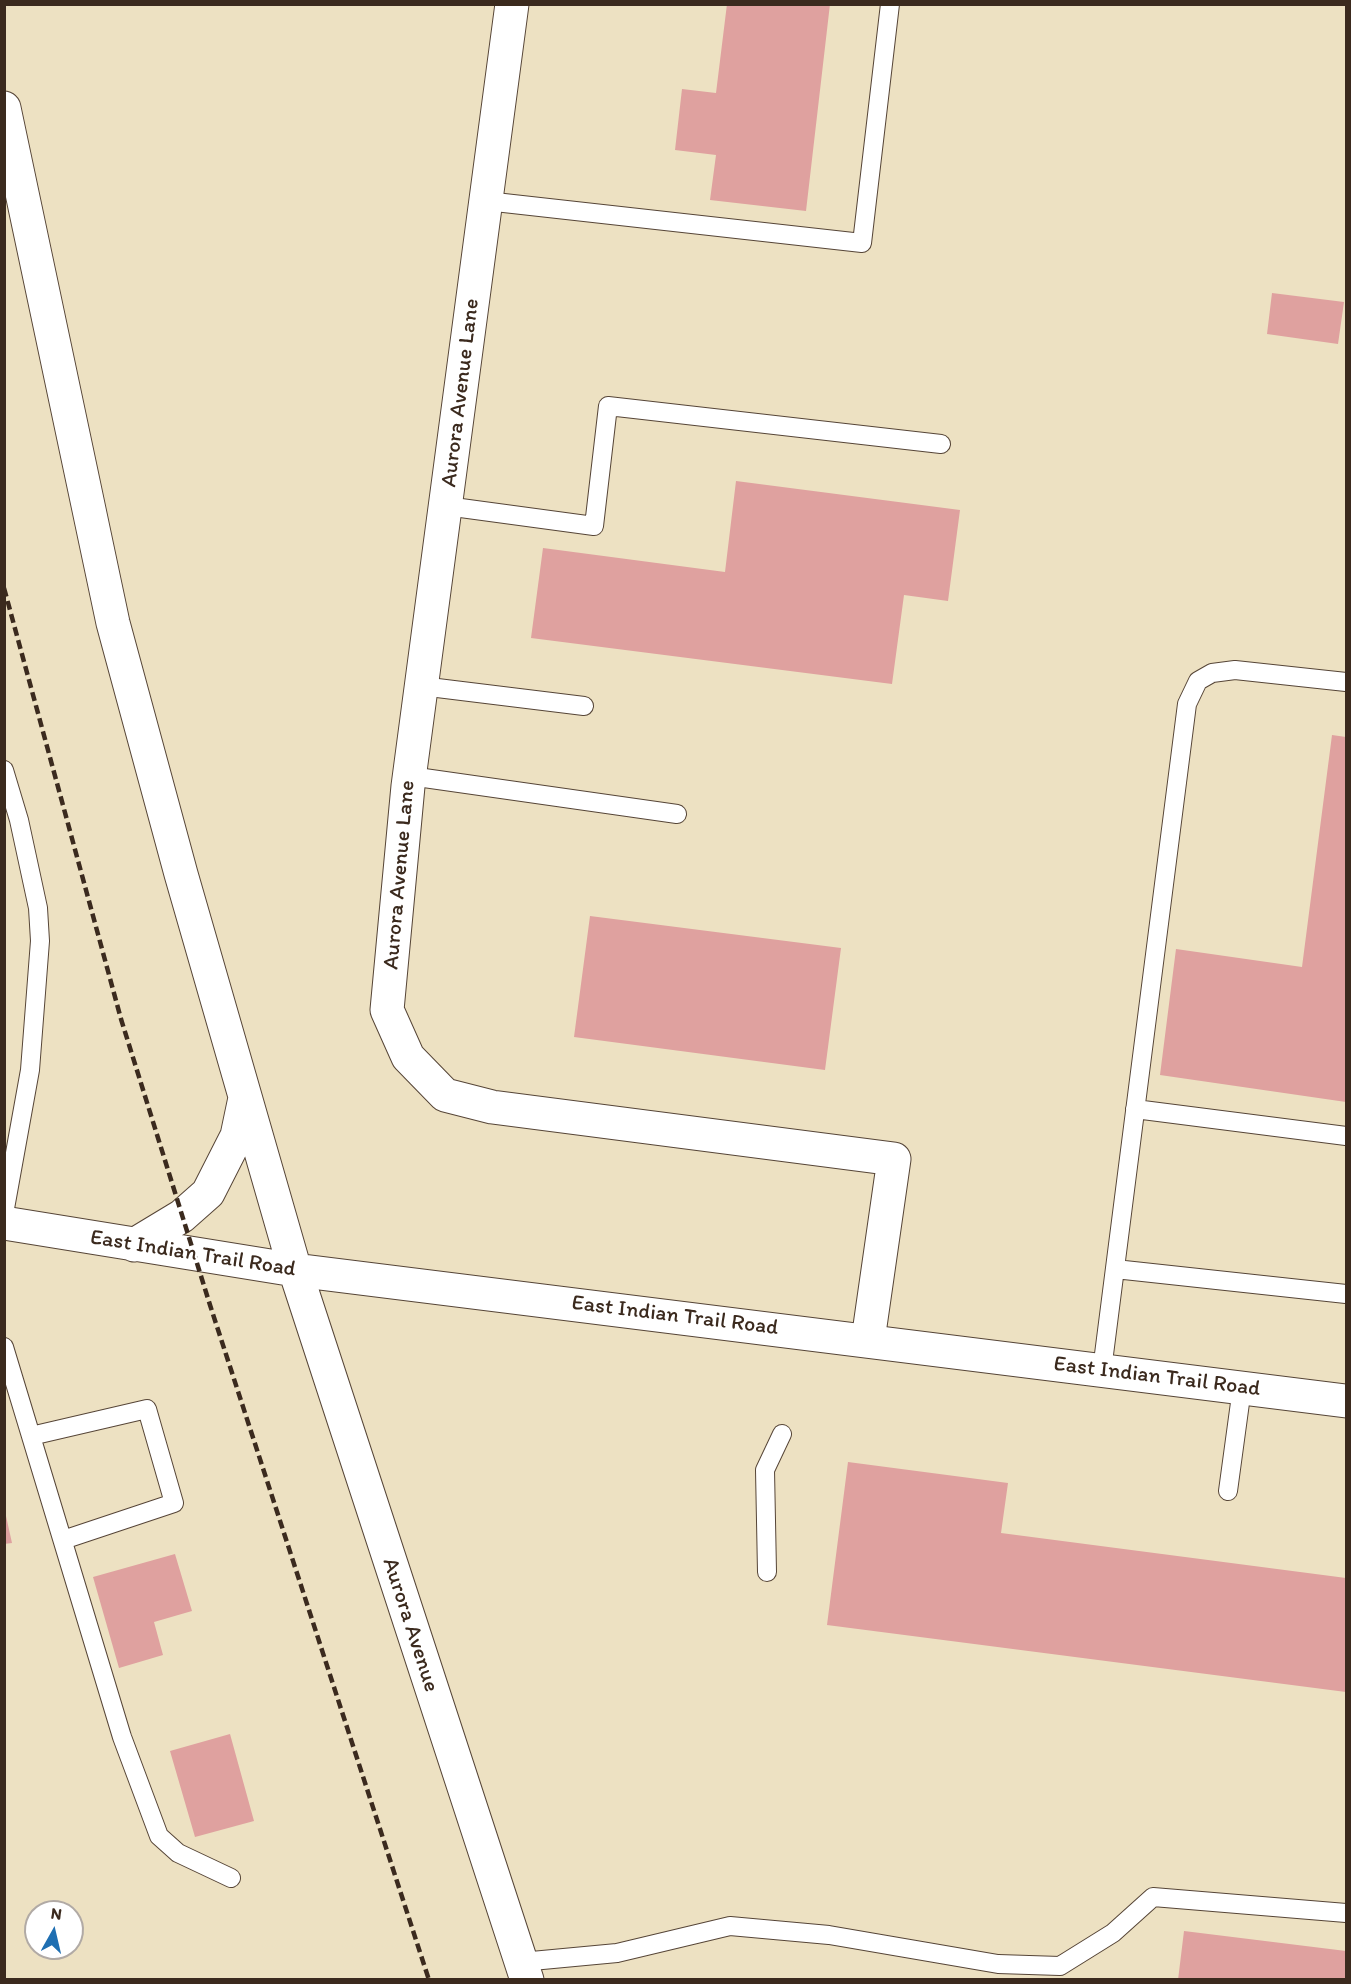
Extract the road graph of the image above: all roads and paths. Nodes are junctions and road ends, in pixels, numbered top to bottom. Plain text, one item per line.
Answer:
1 (512, 4) edge
2 (890, 4) edge
3 (4, 108) edge
4 (486, 201) junction
5 (940, 444) dead end
6 (446, 506) junction
7 (1347, 682) edge
8 (421, 686) junction
9 (584, 706) dead end
10 (4, 770) edge
11 (410, 776) junction
12 (677, 814) dead end
13 (245, 1096) junction
14 (1136, 1109) junction
15 (1347, 1136) edge
16 (4, 1214) edge
17 (4, 1223) edge
18 (134, 1245) junction
19 (1115, 1269) junction
20 (295, 1270) junction
21 (1347, 1294) edge
22 (868, 1340) junction
23 (4, 1347) edge
24 (1102, 1370) junction
25 (1242, 1388) junction
26 (1347, 1401) edge
27 (782, 1434) dead end
28 (31, 1436) junction
29 (1228, 1491) dead end
30 (63, 1540) junction
31 (767, 1572) dead end
32 (231, 1878) dead end
33 (1347, 1913) edge
34 (524, 1971) edge

1 - 4 main road, Aurora Avenue Lane
2 - 4 lane
3 - 13 main road, Aurora Avenue
4 - 6 main road, Aurora Avenue Lane
5 - 6 lane
6 - 8 main road, Aurora Avenue Lane
7 - 14 lane
8 - 9 lane
8 - 11 main road, Aurora Avenue Lane
10 - 16 lane
11 - 12 lane
11 - 22 main road, Aurora Avenue Lane
13 - 18 main road
13 - 20 main road, Aurora Avenue
14 - 15 lane
14 - 19 lane
17 - 18 main road, East Indian Trail Road
18 - 20 main road, East Indian Trail Road
19 - 21 lane
19 - 24 lane
20 - 22 main road, East Indian Trail Road
20 - 34 main road, Aurora Avenue
22 - 24 main road, East Indian Trail Road
23 - 28 lane
24 - 25 main road, East Indian Trail Road
25 - 26 main road, East Indian Trail Road
25 - 29 lane
27 - 31 lane
28 - 30 lane
28 - 30 lane
30 - 32 lane
33 - 34 lane

